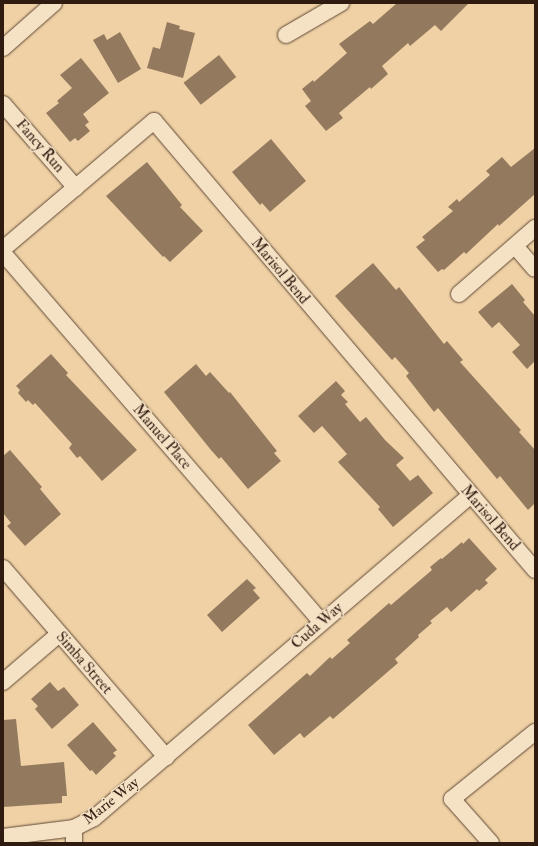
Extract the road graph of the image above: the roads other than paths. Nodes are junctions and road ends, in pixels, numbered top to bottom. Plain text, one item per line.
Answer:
1 (54, 3) edge
2 (341, 3) edge
3 (286, 35) dead end
4 (3, 48) edge
5 (3, 104) edge
6 (76, 188) junction
7 (535, 228) edge
8 (515, 246) junction
9 (3, 249) edge
10 (3, 253) edge
11 (535, 269) edge
12 (459, 294) dead end
13 (470, 496) junction
14 (3, 568) edge
15 (535, 570) edge
16 (321, 622) junction
17 (59, 634) junction
18 (3, 682) edge
19 (535, 732) edge
20 (166, 757) junction
21 (74, 836) edge
22 (3, 837) edge
23 (491, 843) edge

1 - 4 street
2 - 3 street
5 - 6 street, Fancy Run
6 - 9 street, Marisol Bend
6 - 13 street, Marisol Bend
7 - 8 street
8 - 11 street
8 - 12 street
10 - 16 street, Manuel Place
13 - 15 street, Marisol Bend
13 - 16 street, Cuda Way
14 - 17 street, Simba Street
16 - 20 street, Cuda Way
17 - 18 street
17 - 20 street, Simba Street
19 - 23 street
20 - 21 street, Marie Way
21 - 22 street, Marie Way

